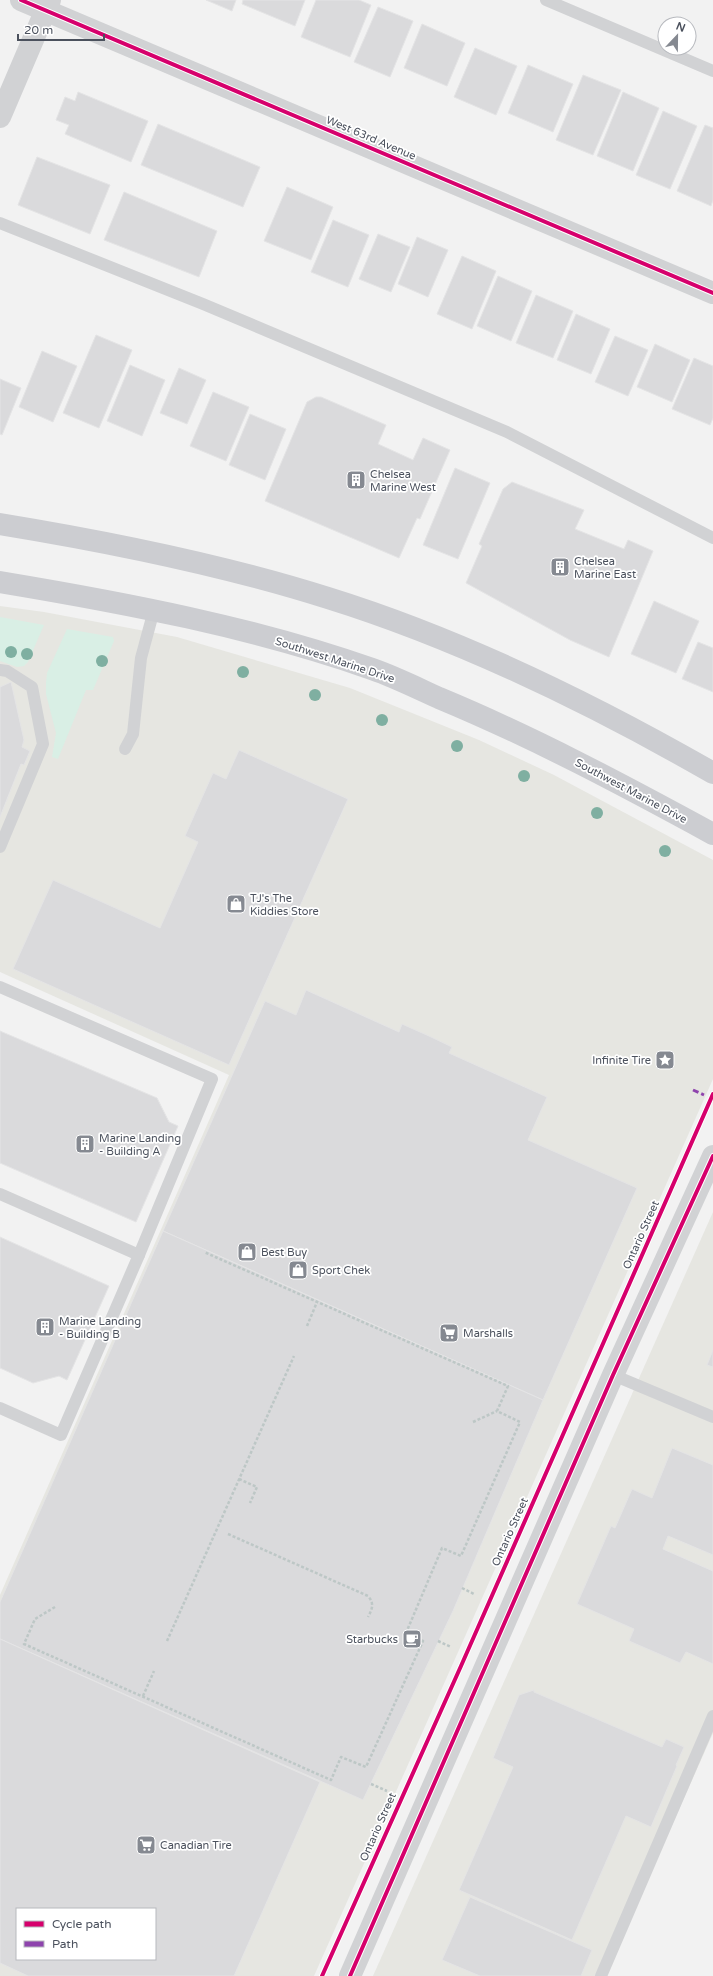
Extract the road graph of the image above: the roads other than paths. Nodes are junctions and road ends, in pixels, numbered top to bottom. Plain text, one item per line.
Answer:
1 (21, 0) edge
2 (546, 0) edge
3 (48, 5) edge
4 (713, 70) edge
5 (0, 117) edge
6 (0, 223) edge
7 (713, 293) edge
8 (0, 524) edge
9 (713, 538) edge
10 (0, 582) edge
11 (154, 610) junction
12 (0, 670) edge
13 (125, 749) dead end
14 (713, 774) edge
15 (713, 834) edge
16 (0, 847) edge
17 (0, 987) edge
18 (713, 1156) edge
19 (0, 1194) edge
20 (139, 1255) junction
21 (613, 1375) junction
22 (0, 1408) edge
23 (713, 1417) edge
24 (713, 1716) edge
25 (350, 1976) edge
26 (601, 1976) edge

1 - 3 street, West 63rd Avenue
2 - 4 lane
3 - 5 street
3 - 7 street, West 63rd Avenue
6 - 9 lane
8 - 14 main road
10 - 11 main road, Southwest Marine Drive
11 - 13 lane
11 - 15 main road, Southwest Marine Drive
12 - 16 lane
17 - 20 lane
18 - 21 street
19 - 20 lane
20 - 22 lane
21 - 23 lane
21 - 25 street
24 - 26 lane

